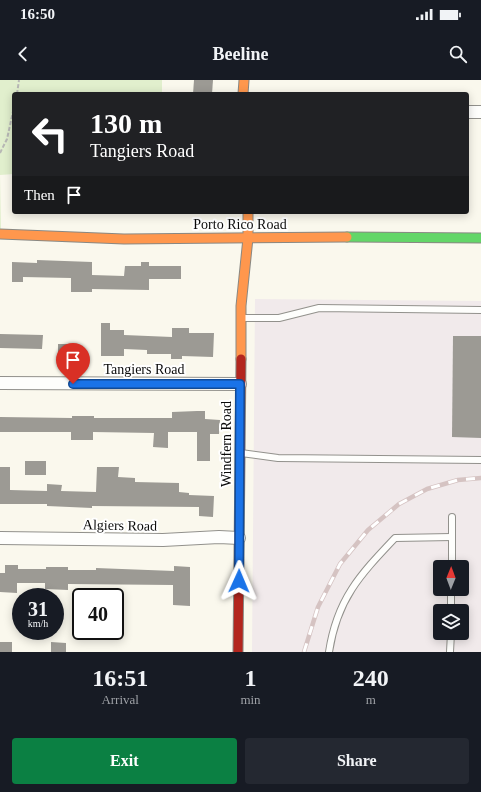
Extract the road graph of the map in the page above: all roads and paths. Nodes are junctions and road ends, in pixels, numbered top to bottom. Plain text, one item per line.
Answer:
1 (19, 80) edge
2 (244, 80) edge
3 (17, 92) edge
4 (243, 92) edge
5 (469, 112) edge
6 (481, 112) edge
7 (12, 116) edge
8 (0, 153) edge
9 (248, 214) edge
10 (0, 234) edge
11 (248, 238) junction
12 (481, 238) edge
13 (481, 310) edge
14 (241, 318) junction
15 (0, 383) edge
16 (240, 384) junction
17 (240, 453) junction
18 (481, 460) edge
19 (452, 517) dead end
20 (452, 537) junction
21 (0, 538) edge
22 (239, 538) junction
23 (452, 560) edge
24 (451, 640) edge
25 (238, 652) edge
26 (328, 652) edge
27 (450, 652) edge

1 - 3 path
2 - 4 street
5 - 6 street
7 - 8 path
9 - 11 street, Windfern Road
10 - 11 street, Porto Rico Road
11 - 12 street, Porto Rico Road
11 - 14 street, Windfern Road
13 - 14 lane
14 - 16 street, Windfern Road
15 - 16 street, Tangiers Road
16 - 17 street, Windfern Road
17 - 18 lane
17 - 22 street, Windfern Road
19 - 20 lane
20 - 23 lane
20 - 26 lane
21 - 22 street, Algiers Road
22 - 25 street, Windfern Road
24 - 27 lane

